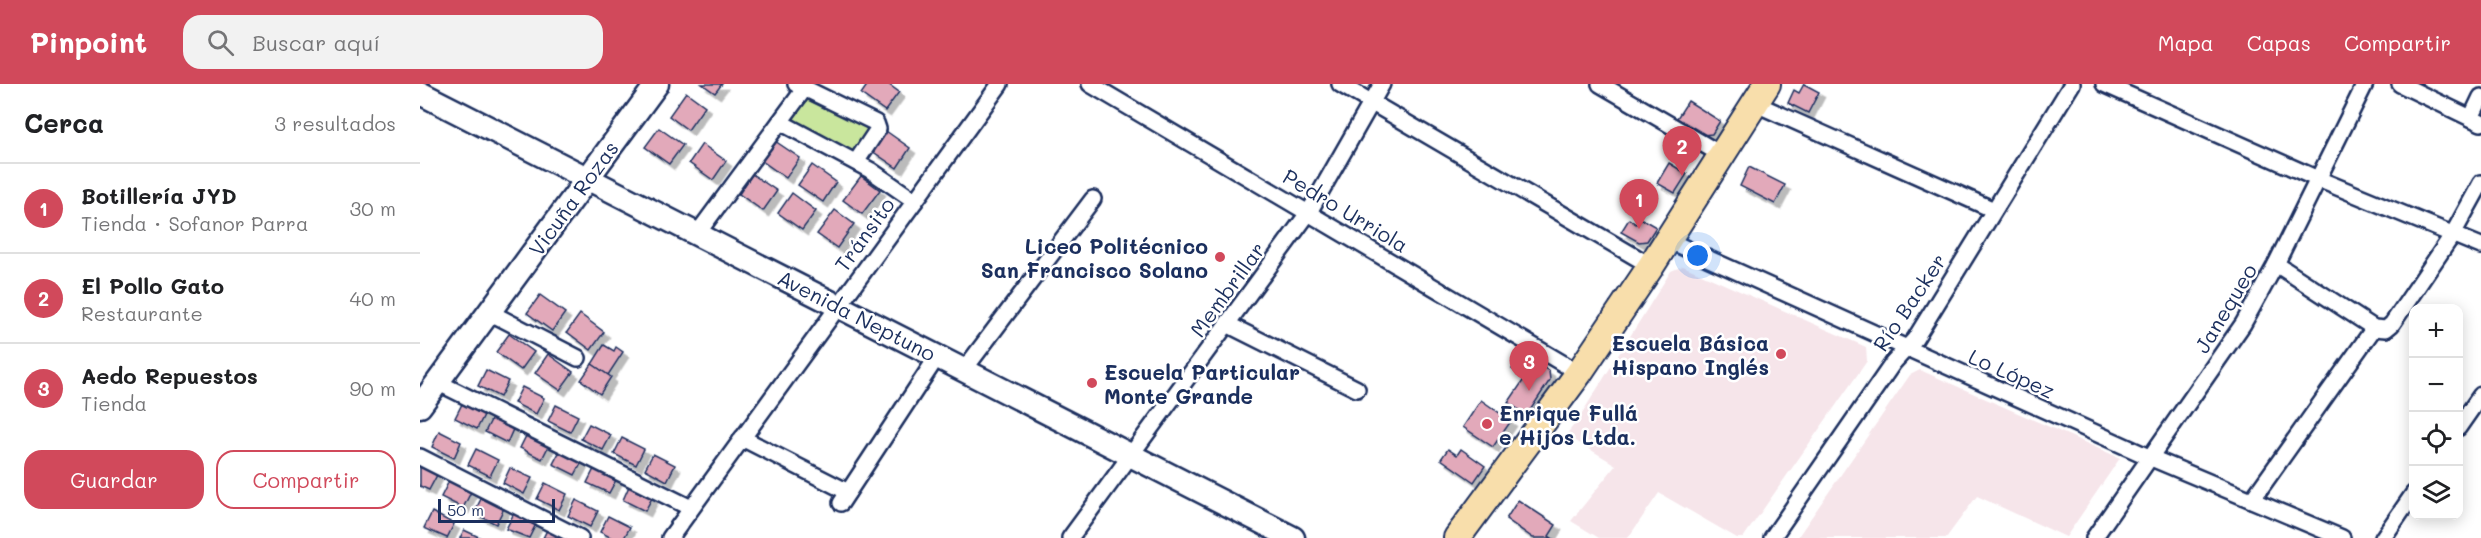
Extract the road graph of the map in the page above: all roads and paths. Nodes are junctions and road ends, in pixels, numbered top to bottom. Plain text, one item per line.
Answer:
1 (657, 84) edge
2 (1000, 84) edge
3 (1090, 84) edge
4 (1340, 84) edge
5 (1382, 84) edge
6 (1600, 84) edge
7 (2072, 84) edge
8 (2104, 84) edge
9 (2364, 84) edge
10 (2400, 84) edge
11 (801, 86) edge
12 (420, 93) edge
13 (1761, 93) edge
14 (2481, 97) edge
15 (1371, 102) junction
16 (2476, 121) edge
17 (780, 122) junction
18 (1722, 155) junction
19 (856, 162) junction
20 (587, 178) junction
21 (2318, 179) junction
22 (2481, 183) edge
23 (1093, 199) dead end
24 (915, 201) junction
25 (1994, 210) junction
26 (1309, 212) junction
27 (697, 234) junction
28 (2453, 234) junction
29 (1667, 240) junction
30 (2481, 246) edge
31 (2276, 264) junction
32 (1651, 266) junction
33 (838, 306) junction
34 (489, 312) junction
35 (1227, 324) junction
36 (2374, 328) junction
37 (1906, 349) junction
38 (937, 357) junction
39 (578, 358) dead end
40 (964, 370) junction
41 (1580, 373) junction
42 (437, 382) junction
43 (1357, 389) dead end
44 (2481, 395) edge
45 (420, 406) edge
46 (2463, 421) edge
47 (742, 438) junction
48 (1131, 455) junction
49 (420, 457) edge
50 (2149, 457) junction
51 (2252, 500) junction
52 (2409, 501) edge
53 (691, 508) junction
54 (580, 538) edge
55 (670, 538) edge
56 (1070, 538) edge
57 (1293, 538) edge
58 (1457, 538) edge
59 (1772, 538) edge
60 (2094, 538) edge
61 (2342, 538) edge
62 (2383, 538) edge

1 - 20 main road, Vicuña Rozas
2 - 24 street, Tránsito
3 - 26 street, Pedro Urriola
4 - 15 street
5 - 15 street, Membrillar
6 - 18 street
7 - 25 street, Río Backer
8 - 21 street
9 - 21 street, Janequeo
10 - 16 street
11 - 17 street
11 - 19 street
12 - 20 main road, Avenida Neptuno
13 - 18 main road
13 - 25 street
14 - 16 street
15 - 26 street, Membrillar
15 - 32 street
17 - 19 street
17 - 27 street
18 - 29 main road
19 - 24 street
20 - 27 main road, Avenida Neptuno
20 - 34 main road, Vicuña Rozas
21 - 28 street
21 - 31 street, Janequeo
22 - 28 street
23 - 40 street
24 - 33 street, Tránsito
25 - 37 street, Río Backer
26 - 35 street, Membrillar
26 - 41 street, Pedro Urriola
27 - 33 main road, Avenida Neptuno
28 - 30 street
28 - 36 street
29 - 32 main road
29 - 37 street, Lo López
31 - 36 street
31 - 50 street, Janequeo
32 - 41 main road
33 - 38 main road, Avenida Neptuno
33 - 47 street, Tránsito
34 - 39 street
34 - 42 main road, Vicuña Rozas
35 - 43 street
35 - 48 street, Membrillar
36 - 51 street
37 - 50 street, Lo López
37 - 59 street, Río Backer
38 - 40 main road, Avenida Neptuno
38 - 47 street
40 - 48 main road, Avenida Neptuno
41 - 58 main road
42 - 45 main road, Vicuña Rozas
42 - 53 street
44 - 46 street
47 - 53 street, Tránsito
48 - 56 street, Membrillar
48 - 57 main road, Avenida Neptuno
49 - 54 street
50 - 51 street, Lo López
50 - 60 street, Janequeo
51 - 61 street, Lo López
52 - 62 street
53 - 55 street, Tránsito

